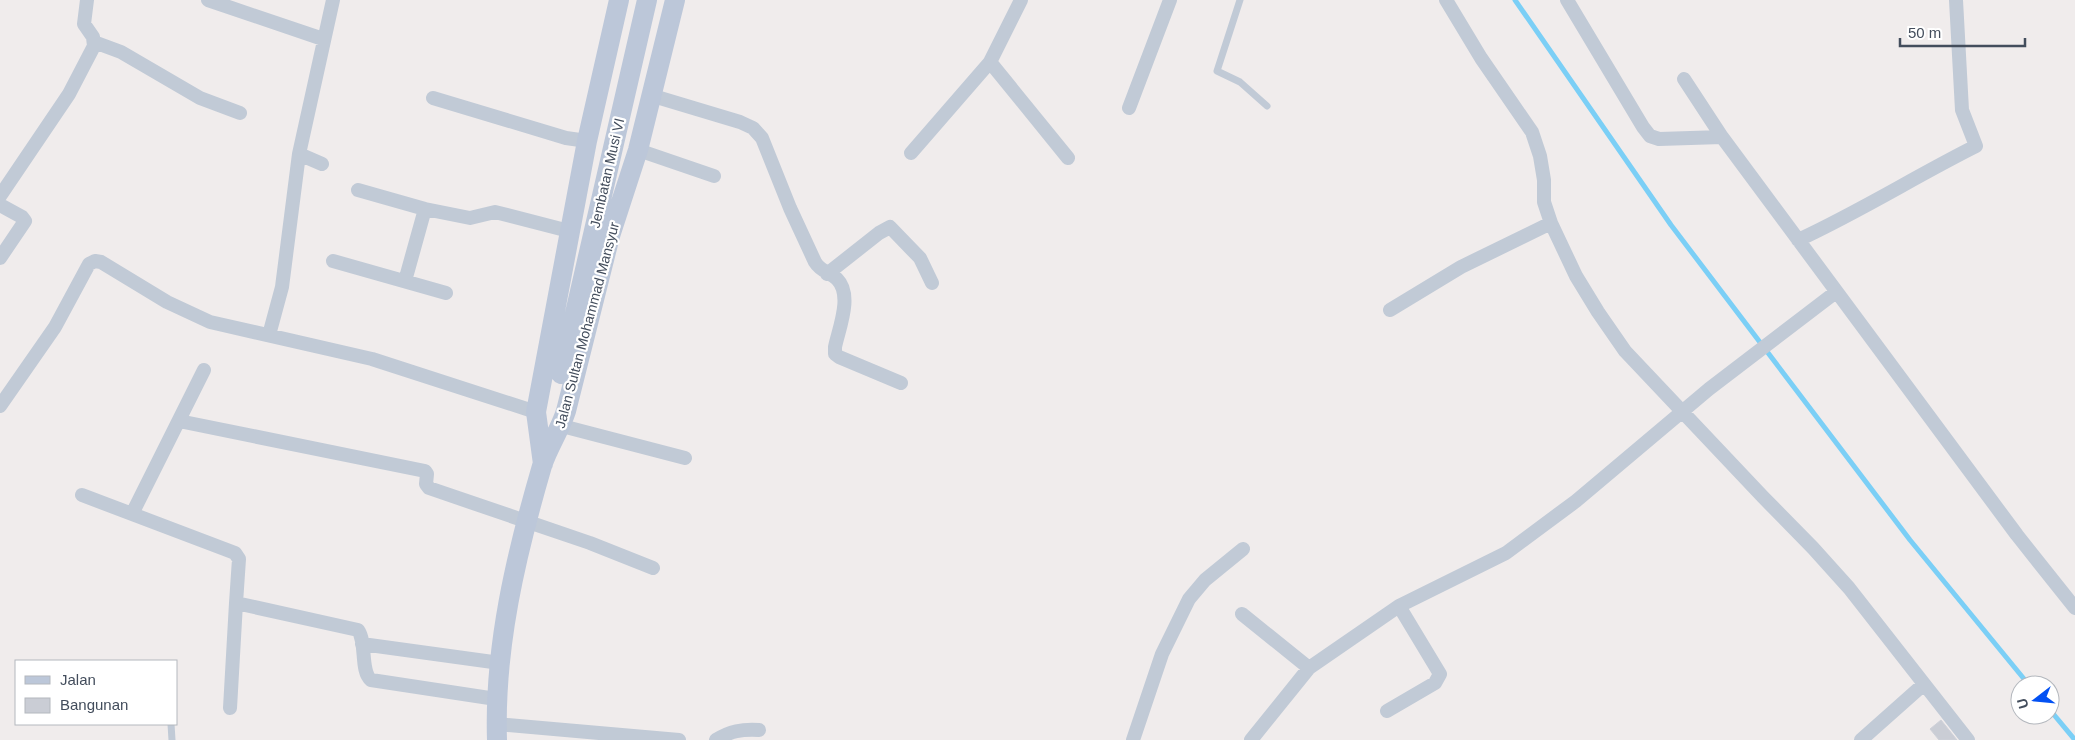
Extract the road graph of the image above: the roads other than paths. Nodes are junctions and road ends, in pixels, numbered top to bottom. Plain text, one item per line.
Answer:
1 (87, 0) edge
2 (208, 0) edge
3 (332, 0) edge
4 (619, 0) edge
5 (647, 0) edge
6 (675, 0) edge
7 (1021, 0) edge
8 (1170, 0) edge
9 (1240, 0) edge
10 (1446, 0) edge
11 (1567, 0) edge
12 (1956, 0) edge
13 (323, 39) junction
14 (94, 42) junction
15 (990, 62) junction
16 (1684, 79) dead end
17 (650, 95) junction
18 (433, 98) dead end
19 (1267, 106) dead end
20 (1129, 108) dead end
21 (240, 113) dead end
22 (1722, 137) junction
23 (587, 141) junction
24 (638, 150) junction
25 (911, 153) dead end
26 (299, 154) junction
27 (1068, 158) dead end
28 (322, 164) dead end
29 (714, 176) dead end
30 (358, 190) dead end
31 (0, 196) edge
32 (0, 205) edge
33 (425, 210) junction
34 (1551, 223) junction
35 (569, 231) junction
36 (1798, 240) junction
37 (0, 258) edge
38 (333, 261) dead end
39 (827, 274) junction
40 (405, 281) junction
41 (932, 284) dead end
42 (1836, 292) junction
43 (446, 293) dead end
44 (1390, 310) dead end
45 (269, 335) junction
46 (204, 370) dead end
47 (901, 383) dead end
48 (0, 406) edge
49 (1683, 410) junction
50 (536, 412) junction
51 (179, 421) junction
52 (562, 426) junction
53 (685, 458) dead end
54 (543, 464) junction
55 (82, 495) dead end
56 (132, 514) junction
57 (527, 522) junction
58 (1243, 549) dead end
59 (653, 568) dead end
60 (236, 603) junction
61 (1399, 606) junction
62 (2075, 608) edge
63 (1242, 614) dead end
64 (362, 644) junction
65 (500, 663) junction
66 (1309, 668) junction
67 (1924, 684) junction
68 (496, 699) junction
69 (230, 708) dead end
70 (1387, 711) dead end
71 (170, 725) edge
72 (497, 732) edge
73 (759, 732) edge
74 (172, 740) edge
75 (679, 740) edge
76 (716, 740) edge
77 (1133, 740) edge
78 (1251, 740) edge
79 (1861, 740) edge
80 (1968, 740) edge

1 - 14 street
2 - 13 street
3 - 13 street
4 - 23 street
5 - 54 street, Jembatan Musi VI
6 - 17 street, Jalan Sultan Mohammad Mansyur
7 - 15 street
8 - 20 street
9 - 19 lane
10 - 34 street
11 - 22 street
12 - 36 street
13 - 26 street
14 - 21 street
14 - 31 street
15 - 25 street
15 - 27 street
16 - 22 street
17 - 24 street, Jalan Sultan Mohammad Mansyur
17 - 39 street
18 - 23 street
22 - 36 street
23 - 35 street
24 - 29 street
24 - 52 street, Jalan Sultan Mohammad Mansyur
26 - 28 street
26 - 45 street
30 - 33 street
32 - 37 street
33 - 35 street
33 - 40 street
34 - 44 street
34 - 49 street
35 - 50 street
36 - 42 street
38 - 40 street
39 - 41 street
39 - 47 street
40 - 43 street
42 - 49 street
42 - 62 street
45 - 48 street
45 - 50 street
46 - 51 street
49 - 61 street
49 - 67 street
50 - 54 street
51 - 56 street
51 - 57 street
52 - 53 street
52 - 54 street, Jalan Sultan Mohammad Mansyur
54 - 57 street, Jalan Sultan Mohammad Mansyur
55 - 56 street
56 - 60 street
57 - 59 street
57 - 65 street, Jalan Sultan Mohammad Mansyur
58 - 77 street
60 - 64 street
60 - 69 street
61 - 66 street
61 - 70 street
63 - 66 street
64 - 65 street
64 - 68 street
65 - 68 street, Jalan Sultan Mohammad Mansyur
66 - 78 street
67 - 79 street
67 - 80 street
68 - 72 street, Jalan Sultan Mohammad Mansyur
71 - 74 lane
72 - 75 street
73 - 76 street

